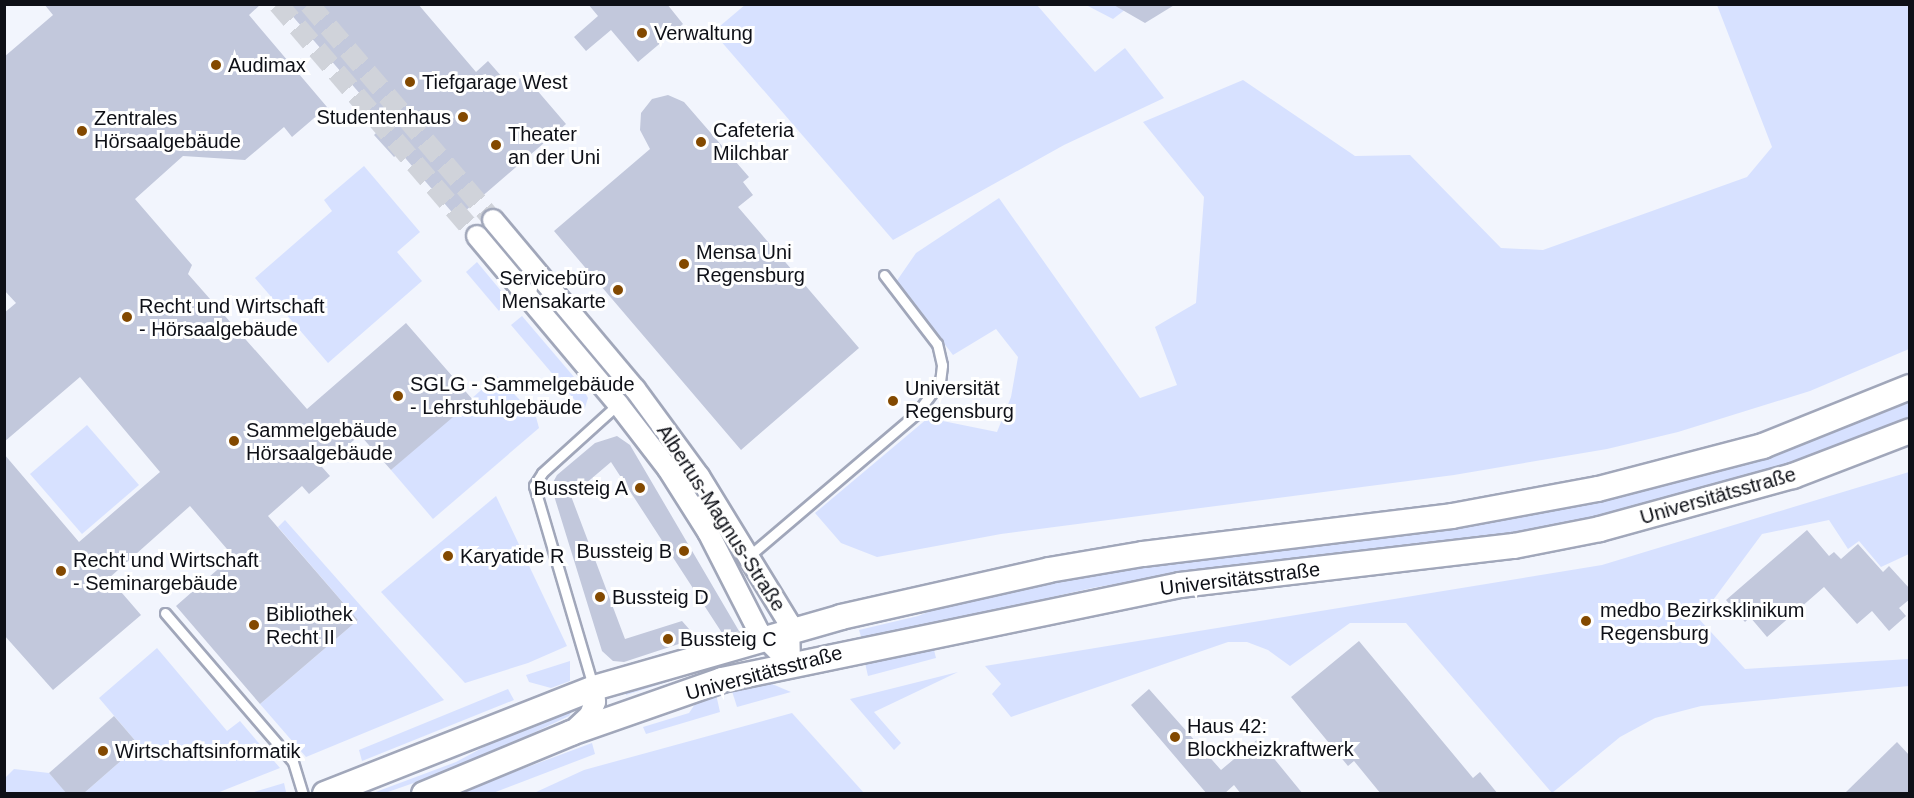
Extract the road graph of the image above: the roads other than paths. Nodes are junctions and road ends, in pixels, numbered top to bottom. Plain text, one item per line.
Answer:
1 (493, 220) tunnel mouth
2 (477, 236) tunnel mouth
3 (884, 275) dead end
4 (1910, 387) edge
5 (635, 389) junction
6 (618, 404) junction
7 (1910, 431) edge
8 (749, 556) junction
9 (165, 613) dead end
10 (792, 631) junction
11 (765, 639) junction
12 (790, 663) junction
13 (594, 688) junction
14 (571, 733) junction
15 (303, 794) edge
16 (325, 794) edge
17 (424, 794) edge

1 - 5 street, Albertus-Magnus-Straße
2 - 6 street, Albertus-Magnus-Straße
3 - 8 lane
4 - 10 street, Universitätsstraße
5 - 6 street
5 - 8 street, Albertus-Magnus-Straße
6 - 11 street, Albertus-Magnus-Straße
6 - 13 lane
7 - 12 street, Universitätsstraße
8 - 10 street, Albertus-Magnus-Straße
9 - 15 lane
10 - 11 street, Universitätsstraße
10 - 12 street, Albertus-Magnus-Straße
11 - 12 street, Albertus-Magnus-Straße
11 - 13 street, Universitätsstraße
12 - 14 street, Universitätsstraße
13 - 14 street, Universitätsstraße
13 - 16 street, Universitätsstraße
14 - 17 street, Universitätsstraße

